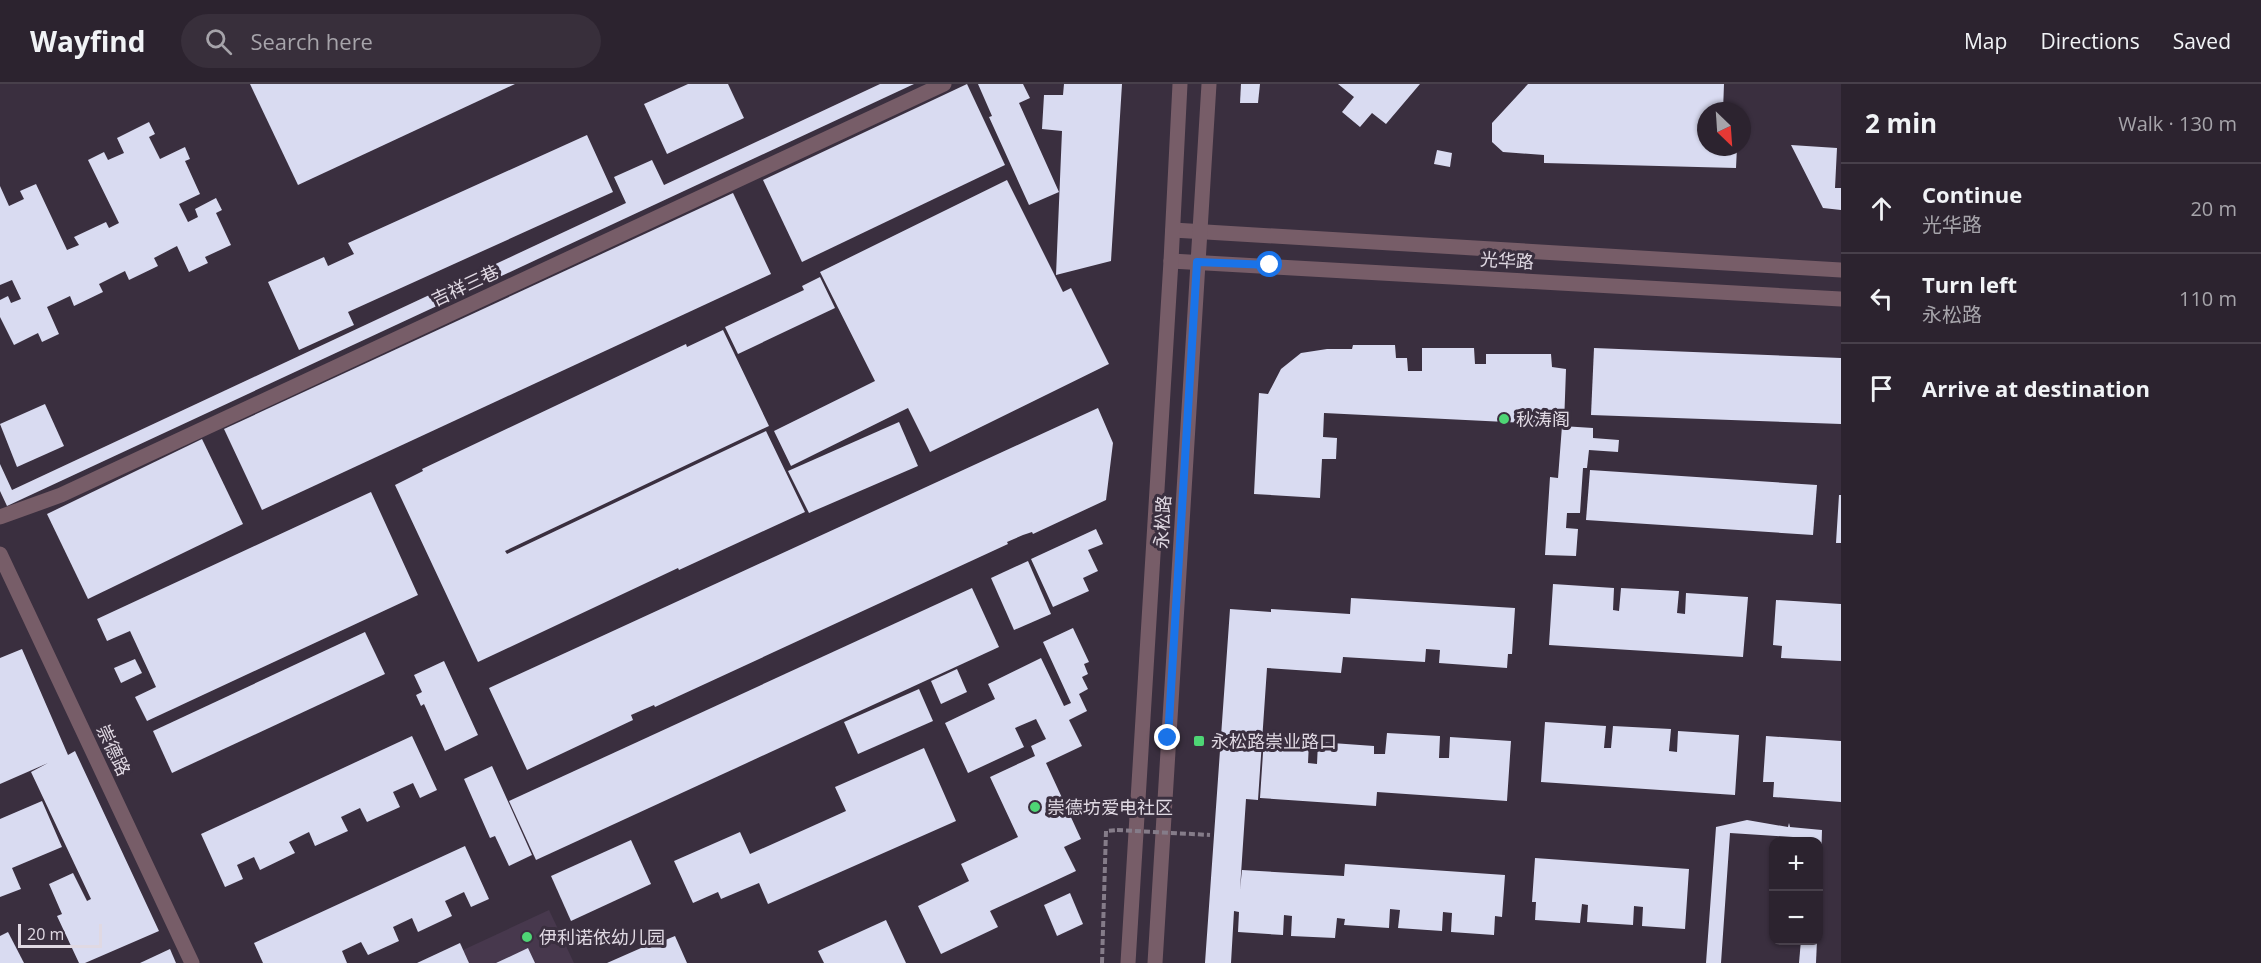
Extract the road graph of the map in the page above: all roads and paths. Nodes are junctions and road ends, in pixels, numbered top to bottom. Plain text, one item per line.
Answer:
1 (944, 84) edge
2 (1180, 84) edge
3 (1209, 84) edge
4 (1173, 230) junction
5 (1199, 232) junction
6 (1171, 261) junction
7 (1197, 262) junction
8 (1841, 270) edge
9 (1841, 299) edge
10 (0, 517) edge
11 (0, 554) edge
12 (1210, 835) dead end
13 (192, 963) edge
14 (1102, 963) edge
15 (1128, 963) edge
16 (1155, 963) edge

1 - 10 street, 吉祥三巷
2 - 4 street, 永松路
3 - 5 street, 永松路
4 - 5 street, 光华路
4 - 6 street, 永松路
5 - 7 street, 永松路
5 - 8 street, 光华路
6 - 7 street, 光华路
6 - 15 street, 永松路
7 - 9 street, 光华路
7 - 16 street, 永松路
11 - 13 street, 崇德路
12 - 14 path, bridge

